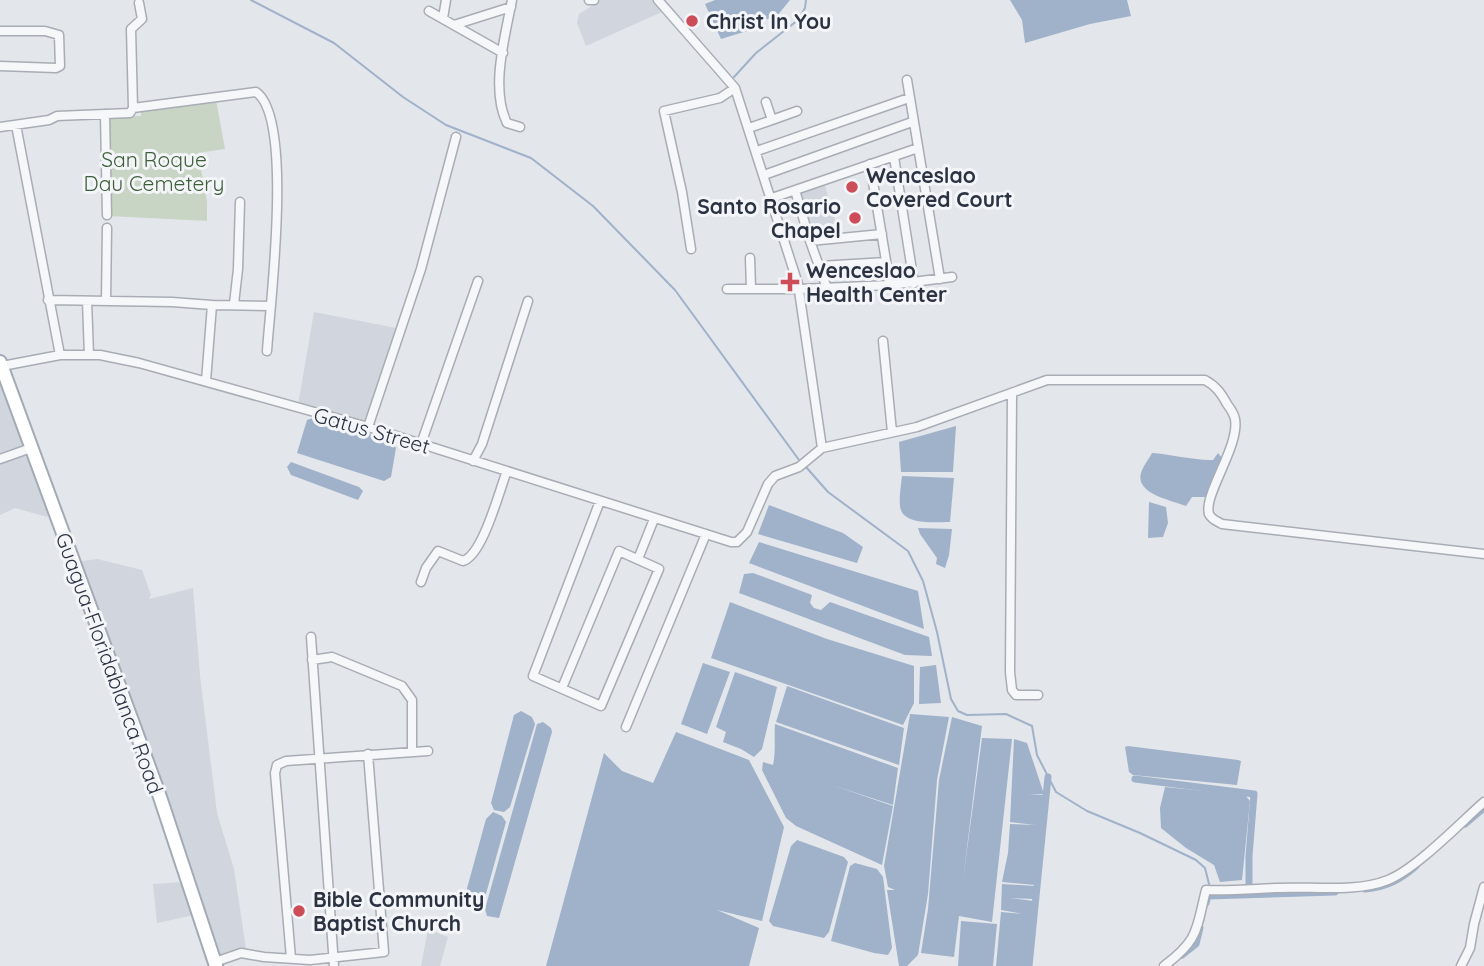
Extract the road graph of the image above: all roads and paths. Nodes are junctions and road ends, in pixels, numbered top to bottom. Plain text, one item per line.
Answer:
1 (658, 0) edge
2 (448, 1) edge
3 (139, 3) dead end
4 (511, 4) edge
5 (429, 11) dead end
6 (443, 18) junction
7 (454, 25) junction
8 (0, 31) edge
9 (503, 53) junction
10 (0, 66) edge
11 (907, 80) dead end
12 (735, 88) junction
13 (909, 98) junction
14 (766, 102) dead end
15 (131, 110) junction
16 (797, 111) dead end
17 (105, 114) junction
18 (772, 120) junction
19 (912, 122) junction
20 (16, 125) junction
21 (0, 127) edge
22 (520, 127) dead end
23 (749, 128) junction
24 (456, 137) dead end
25 (918, 148) junction
26 (757, 151) junction
27 (894, 157) junction
28 (870, 164) junction
29 (764, 175) junction
30 (796, 190) junction
31 (772, 198) junction
32 (240, 202) dead end
33 (107, 215) dead end
34 (107, 228) dead end
35 (882, 234) junction
36 (810, 242) junction
37 (691, 249) dead end
38 (750, 258) dead end
39 (886, 262) junction
40 (820, 266) junction
41 (952, 277) dead end
42 (940, 279) junction
43 (478, 281) dead end
44 (914, 283) junction
45 (890, 285) junction
46 (751, 288) junction
47 (827, 288) junction
48 (727, 289) dead end
49 (800, 289) junction
50 (48, 300) junction
51 (106, 300) junction
52 (87, 301) junction
53 (528, 301) dead end
54 (234, 304) junction
55 (212, 305) junction
56 (270, 306) junction
57 (883, 341) dead end
58 (267, 351) dead end
59 (60, 355) junction
60 (89, 355) junction
61 (1, 364) edge
62 (206, 381) junction
63 (1012, 395) junction
64 (368, 427) junction
65 (892, 432) junction
66 (421, 444) junction
67 (32, 448) junction
68 (822, 448) junction
69 (0, 459) edge
70 (473, 461) junction
71 (507, 471) junction
72 (600, 501) junction
73 (654, 519) junction
74 (706, 534) junction
75 (1484, 554) edge
76 (638, 559) junction
77 (421, 582) dead end
78 (311, 637) dead end
79 (312, 660) junction
80 (562, 688) junction
81 (1038, 695) dead end
82 (626, 727) dead end
83 (428, 751) dead end
84 (412, 752) junction
85 (368, 754) junction
86 (319, 758) junction
87 (1484, 802) edge
88 (1484, 887) edge
89 (333, 956) junction
90 (290, 958) junction
91 (216, 964) edge
92 (334, 966) edge
93 (1164, 966) edge
94 (1461, 966) edge

1 - 12 street
2 - 6 street
3 - 15 street
4 - 7 street
4 - 9 street
5 - 6 street
6 - 7 street
7 - 9 street
8 - 10 street
9 - 22 street
11 - 13 street
12 - 23 street
12 - 37 street
13 - 19 street
13 - 26 street
14 - 18 street
15 - 17 street
15 - 56 street
16 - 18 street
17 - 20 street
17 - 33 street
18 - 23 street
19 - 25 street
19 - 29 street
20 - 21 street
20 - 50 street
23 - 26 street
24 - 64 street
25 - 27 street
25 - 42 street
26 - 29 street
27 - 28 street
27 - 44 street
28 - 30 street
28 - 35 street
29 - 31 street
30 - 31 street
30 - 36 street
31 - 49 street
32 - 54 street
34 - 51 street
35 - 36 street
35 - 39 street
36 - 40 street
38 - 46 street
39 - 40 street
39 - 45 street
40 - 47 street
41 - 42 street
42 - 44 street
43 - 66 street
44 - 45 street
45 - 47 street
46 - 48 street
46 - 49 street
47 - 49 street
49 - 68 street
50 - 52 street
50 - 59 street
51 - 52 street
51 - 55 street
52 - 60 street
53 - 70 street
54 - 55 street
54 - 56 street
55 - 62 street
56 - 58 street
57 - 65 street
59 - 60 street, Gatus Street
59 - 61 street, Gatus Street
60 - 62 street, Gatus Street
61 - 67 main road, Guagua-Floridablanca Road
62 - 64 street, Gatus Street
63 - 65 street
63 - 75 street
63 - 81 street
64 - 66 street, Gatus Street
65 - 68 street
66 - 70 street, Gatus Street
67 - 69 street
67 - 91 main road, Guagua-Floridablanca Road
68 - 74 street, Gatus Street
70 - 71 street, Gatus Street
71 - 72 street, Gatus Street
71 - 77 street
72 - 73 street, Gatus Street
72 - 80 street
73 - 74 street, Gatus Street
73 - 76 street
74 - 82 street
76 - 80 street
76 - 80 street
78 - 79 street
79 - 84 street
79 - 86 street
83 - 84 street
84 - 85 street
85 - 86 street
85 - 89 street
86 - 89 street
86 - 90 street
87 - 93 street
88 - 94 street
89 - 90 street
89 - 92 street
90 - 91 street

